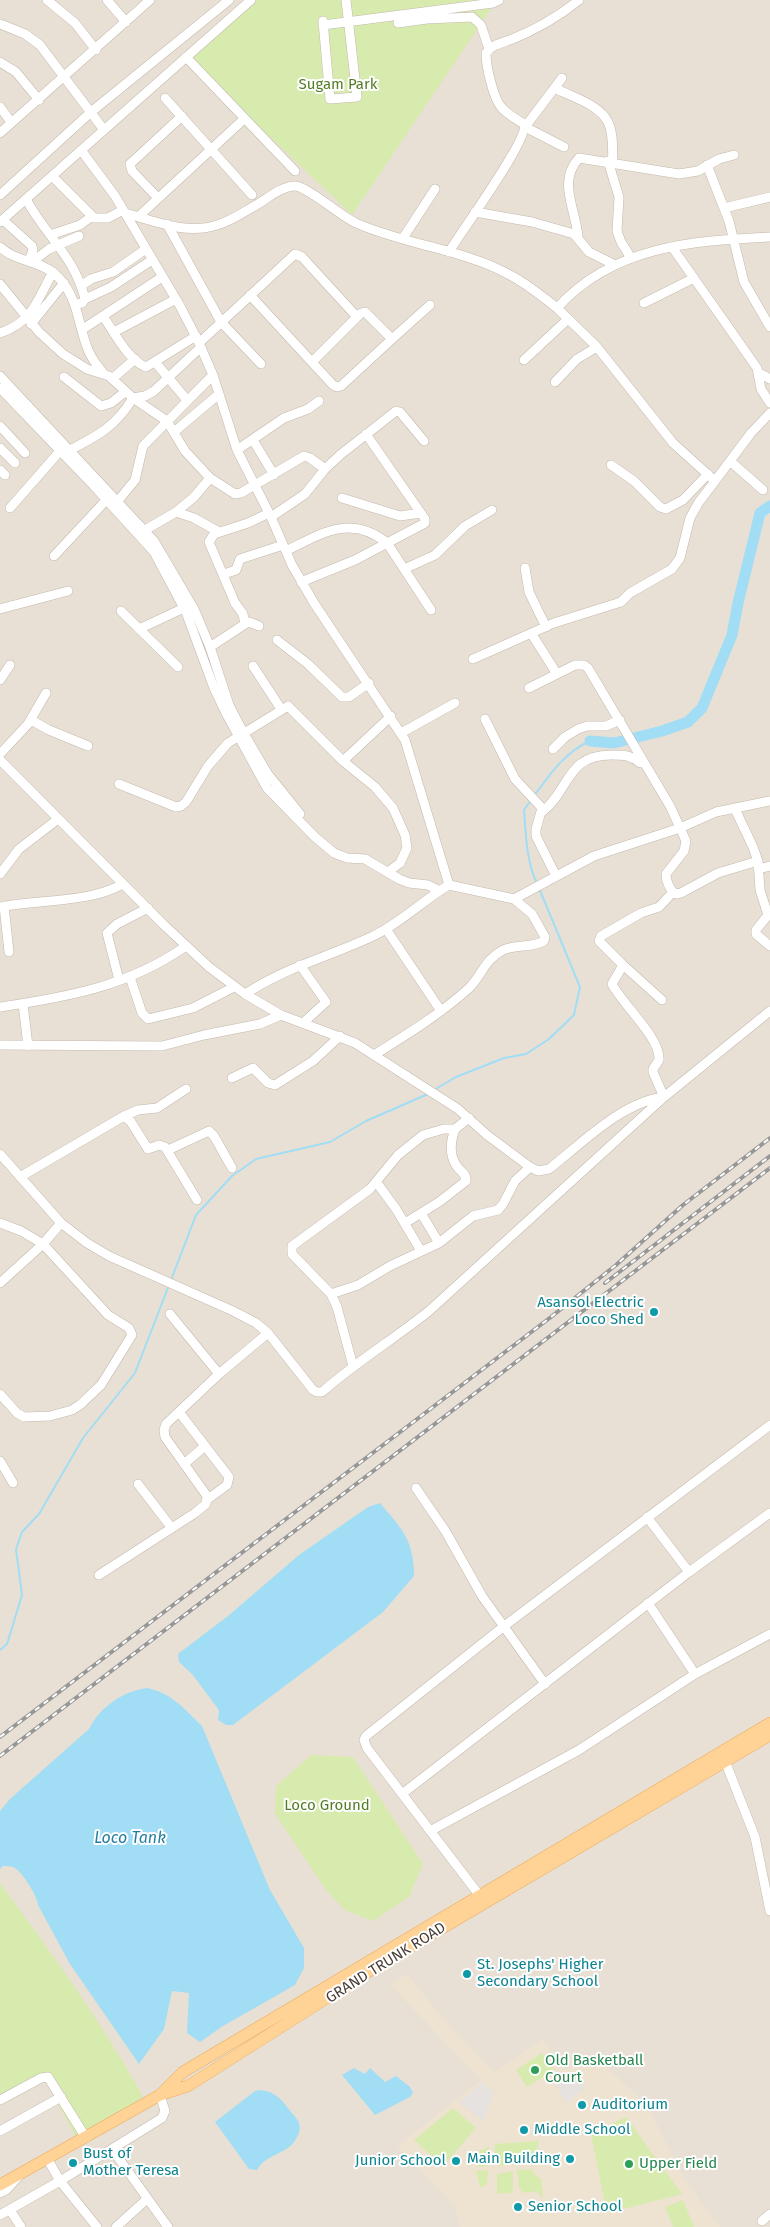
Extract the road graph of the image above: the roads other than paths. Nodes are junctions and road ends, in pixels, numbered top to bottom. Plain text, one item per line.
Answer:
1 (47, 0) edge
2 (107, 0) edge
3 (150, 0) edge
4 (251, 0) edge
5 (346, 0) edge
6 (499, 0) edge
7 (579, 0) edge
8 (224, 2) edge
9 (126, 22) junction
10 (349, 22) junction
11 (398, 23) dead end
12 (0, 24) edge
13 (489, 49) junction
14 (96, 50) junction
15 (186, 57) junction
16 (0, 62) edge
17 (64, 77) junction
18 (562, 78) dead end
19 (555, 88) junction
20 (165, 98) dead end
21 (39, 100) junction
22 (0, 107) edge
23 (91, 112) junction
24 (182, 116) junction
25 (244, 118) junction
26 (11, 122) junction
27 (525, 127) junction
28 (104, 130) junction
29 (0, 132) edge
30 (564, 147) dead end
31 (211, 148) junction
32 (81, 150) junction
33 (734, 154) dead end
34 (611, 162) junction
35 (707, 164) junction
36 (295, 171) dead end
37 (52, 176) junction
38 (436, 189) dead end
39 (252, 194) dead end
40 (0, 195) edge
41 (770, 197) edge
42 (158, 198) junction
43 (26, 199) junction
44 (724, 208) junction
45 (124, 212) junction
46 (475, 212) junction
47 (92, 216) junction
48 (138, 216) junction
49 (1, 221) edge
50 (167, 224) junction
51 (50, 235) junction
52 (79, 236) dead end
53 (578, 237) junction
54 (770, 237) edge
55 (403, 238) junction
56 (733, 239) junction
57 (58, 244) junction
58 (672, 247) junction
59 (0, 248) edge
60 (146, 249) junction
61 (449, 252) junction
62 (631, 258) junction
63 (152, 260) junction
64 (31, 261) junction
65 (613, 264) junction
66 (53, 272) junction
67 (162, 277) junction
68 (694, 278) junction
69 (0, 284) edge
70 (64, 284) junction
71 (82, 286) junction
72 (3, 295) edge
73 (250, 295) junction
74 (85, 299) junction
75 (176, 299) junction
76 (644, 303) dead end
77 (76, 304) junction
78 (430, 305) dead end
79 (557, 308) junction
80 (103, 316) junction
81 (357, 317) junction
82 (568, 319) junction
83 (29, 321) junction
84 (221, 322) junction
85 (770, 327) edge
86 (82, 329) junction
87 (114, 332) junction
88 (0, 333) edge
89 (392, 339) junction
90 (199, 342) junction
91 (597, 347) junction
92 (135, 359) junction
93 (524, 360) dead end
94 (155, 362) junction
95 (312, 362) junction
96 (261, 364) dead end
97 (103, 373) junction
98 (760, 373) junction
99 (213, 375) junction
100 (0, 376) edge
101 (64, 377) dead end
102 (169, 378) junction
103 (112, 379) junction
104 (770, 379) edge
105 (554, 382) dead end
106 (0, 389) edge
107 (218, 394) junction
108 (129, 395) junction
109 (187, 400) junction
110 (319, 401) dead end
111 (770, 403) edge
112 (770, 413) edge
113 (167, 420) junction
114 (0, 426) edge
115 (174, 432) junction
116 (366, 434) junction
117 (252, 440) junction
118 (424, 441) dead end
119 (0, 448) edge
120 (70, 450) junction
121 (237, 450) junction
122 (60, 451) junction
123 (24, 453) dead end
124 (730, 461) junction
125 (14, 463) dead end
126 (611, 465) dead end
127 (325, 469) junction
128 (708, 474) junction
129 (274, 475) junction
130 (210, 478) junction
131 (715, 481) junction
132 (254, 487) junction
133 (763, 490) dead end
134 (111, 498) junction
135 (342, 498) dead end
136 (10, 508) dead end
137 (492, 510) dead end
138 (176, 512) junction
139 (421, 512) junction
140 (270, 515) junction
141 (145, 530) junction
142 (219, 532) junction
143 (387, 543) junction
144 (284, 548) junction
145 (54, 556) dead end
146 (525, 568) dead end
147 (404, 569) junction
148 (224, 574) junction
149 (301, 582) junction
150 (68, 591) dead end
151 (184, 608) junction
152 (0, 609) edge
153 (431, 610) dead end
154 (121, 611) dead end
155 (245, 624) junction
156 (258, 626) dead end
157 (546, 627) junction
158 (139, 630) junction
159 (532, 633) junction
160 (277, 640) dead end
161 (210, 647) junction
162 (473, 658) dead end
163 (10, 665) dead end
164 (253, 666) dead end
165 (178, 667) dead end
166 (557, 674) junction
167 (0, 680) edge
168 (369, 683) junction
169 (529, 688) dead end
170 (46, 693) dead end
171 (455, 703) dead end
172 (281, 709) junction
173 (391, 716) junction
174 (486, 719) dead end
175 (31, 720) junction
176 (620, 720) junction
177 (401, 733) junction
178 (240, 734) junction
179 (88, 746) dead end
180 (553, 749) dead end
181 (0, 754) edge
182 (0, 760) edge
183 (344, 762) junction
184 (643, 764) junction
185 (119, 784) dead end
186 (770, 801) edge
187 (735, 809) junction
188 (542, 810) junction
189 (58, 819) junction
190 (680, 828) junction
191 (322, 835) dead end
192 (758, 865) junction
193 (770, 866) edge
194 (388, 872) junction
195 (0, 874) edge
196 (554, 877) junction
197 (123, 884) junction
198 (449, 885) junction
199 (440, 891) junction
200 (673, 892) junction
201 (516, 899) junction
202 (2, 906) edge
203 (148, 908) junction
204 (386, 929) junction
205 (186, 946) junction
206 (770, 946) edge
207 (9, 952) dead end
208 (300, 965) junction
209 (623, 966) junction
210 (130, 976) junction
211 (119, 980) junction
212 (234, 987) junction
213 (245, 994) junction
214 (662, 1000) dead end
215 (23, 1004) junction
216 (0, 1007) edge
217 (441, 1011) junction
218 (770, 1011) edge
219 (280, 1015) junction
220 (303, 1023) junction
221 (340, 1036) junction
222 (0, 1045) edge
223 (28, 1046) junction
224 (374, 1055) junction
225 (232, 1078) dead end
226 (186, 1089) dead end
227 (664, 1097) junction
228 (124, 1116) junction
229 (469, 1118) junction
230 (455, 1129) junction
231 (168, 1150) junction
232 (0, 1154) edge
233 (530, 1167) junction
234 (232, 1168) dead end
235 (20, 1176) junction
236 (376, 1183) junction
237 (197, 1200) dead end
238 (422, 1213) junction
239 (61, 1222) junction
240 (0, 1223) edge
241 (405, 1223) junction
242 (42, 1244) junction
243 (439, 1244) junction
244 (421, 1251) junction
245 (1, 1280) edge
246 (331, 1294) junction
247 (170, 1314) dead end
248 (268, 1333) junction
249 (353, 1366) junction
250 (219, 1374) junction
251 (0, 1394) edge
252 (179, 1412) junction
253 (770, 1425) edge
254 (205, 1446) junction
255 (0, 1461) edge
256 (184, 1464) junction
257 (13, 1483) dead end
258 (138, 1484) dead end
259 (416, 1488) dead end
260 (208, 1499) junction
261 (770, 1513) edge
262 (647, 1517) junction
263 (171, 1527) junction
264 (689, 1572) junction
265 (99, 1575) dead end
266 (648, 1603) junction
267 (503, 1627) junction
268 (770, 1634) edge
269 (695, 1674) junction
270 (544, 1684) junction
271 (770, 1723) edge
272 (770, 1735) edge
273 (725, 1761) junction
274 (402, 1794) junction
275 (430, 1831) junction
276 (482, 1899) junction
277 (770, 1911) edge
278 (160, 2095) junction
279 (61, 2097) junction
280 (0, 2100) edge
281 (0, 2131) edge
282 (86, 2138) junction
283 (112, 2149) junction
284 (47, 2158) junction
285 (22, 2173) junction
286 (60, 2181) junction
287 (0, 2185) edge
288 (0, 2193) edge
289 (147, 2199) junction
290 (10, 2210) junction
291 (0, 2214) edge
292 (770, 2214) edge
293 (762, 2221) dead end
294 (21, 2227) edge
295 (97, 2227) edge
296 (116, 2227) edge
297 (168, 2227) edge

1 - 14 street
2 - 9 street
3 - 9 street
4 - 15 street
5 - 10 street
6 - 10 street
7 - 13 street
8 - 23 street
9 - 14 street
10 - 10 street
11 - 13 street
12 - 17 street
13 - 27 street
14 - 17 street
15 - 25 street
15 - 28 street
16 - 21 street
17 - 21 street
17 - 23 street
18 - 19 street
19 - 27 street
19 - 34 street
20 - 24 street
21 - 26 street
22 - 26 street
23 - 28 street
23 - 40 street
24 - 31 street
24 - 42 street
25 - 31 street
25 - 36 street
26 - 29 street
27 - 30 street
27 - 46 street
28 - 32 street
31 - 39 street
31 - 42 street
32 - 37 street
32 - 45 street
33 - 35 street
34 - 35 street
34 - 53 street
34 - 62 street
35 - 44 street
37 - 43 street
37 - 47 street
38 - 55 street
41 - 44 street
42 - 48 street
43 - 49 street
43 - 51 street
44 - 56 street
45 - 47 street
45 - 48 street
45 - 60 street
46 - 53 street
46 - 61 street
47 - 51 street
48 - 50 street
49 - 64 street
50 - 55 street
50 - 84 street
51 - 57 street
52 - 57 street
53 - 65 street
54 - 56 street
55 - 61 street
56 - 58 street
56 - 85 street
57 - 64 street
57 - 71 street
58 - 62 street
58 - 68 street
59 - 64 street
60 - 63 street
60 - 71 street
61 - 79 street
62 - 65 street
63 - 67 street
63 - 74 street
64 - 66 street
65 - 79 street
66 - 70 street
66 - 83 street
67 - 75 street
67 - 80 street
68 - 76 street
68 - 98 street
69 - 72 street
70 - 77 street
70 - 83 street
71 - 74 street
72 - 83 street
73 - 81 street
73 - 84 street
73 - 95 street
74 - 77 street
75 - 87 street
75 - 90 street
77 - 86 street
78 - 89 street
79 - 82 street
80 - 86 street
80 - 87 street
81 - 89 street
81 - 95 street
82 - 91 street
82 - 93 street
83 - 88 street
83 - 97 street
84 - 90 street
84 - 96 street
86 - 97 street
87 - 92 street
89 - 95 street
90 - 94 street
90 - 99 street
90 - 102 street
91 - 105 street
91 - 128 street
92 - 94 street
92 - 103 street
94 - 102 street
97 - 103 street
98 - 104 street
98 - 111 street
99 - 107 street
99 - 109 street
100 - 120 street
101 - 108 street
102 - 108 street
102 - 109 street
103 - 108 street
106 - 122 street
107 - 115 street
107 - 121 street
108 - 113 street
108 - 120 street
109 - 113 street
110 - 117 street
112 - 124 street
113 - 115 street
113 - 134 street
114 - 123 street
115 - 130 street
116 - 118 street
116 - 127 street
116 - 139 street
117 - 121 street
117 - 129 street
119 - 125 street
120 - 134 street
121 - 132 street
122 - 134 street
122 - 136 street
124 - 131 street
124 - 133 street
126 - 128 street
127 - 129 street
127 - 140 street
128 - 131 street
129 - 132 street
130 - 132 street
130 - 138 street
131 - 157 street
132 - 140 street
134 - 141 street
134 - 145 street
134 - 151 street
135 - 139 street
137 - 147 street
138 - 141 street
138 - 142 street
139 - 143 street
140 - 142 street
140 - 144 street
141 - 161 street
142 - 148 street
143 - 144 street
143 - 147 street
143 - 149 street
144 - 148 street
144 - 149 street
146 - 157 street
147 - 153 street
148 - 155 street
149 - 168 street
150 - 152 street
151 - 158 street
151 - 178 street
154 - 158 street
155 - 156 street
155 - 161 street
157 - 159 street
158 - 165 street
159 - 162 street
159 - 166 street
160 - 168 street
161 - 178 street
163 - 167 street
164 - 172 street
166 - 169 street
166 - 176 street
168 - 173 street
170 - 175 street
171 - 177 street
172 - 178 street
172 - 183 street
173 - 177 street
173 - 183 street
174 - 188 street
175 - 179 street
175 - 181 street
176 - 180 street
176 - 184 street
177 - 198 street
178 - 185 street
178 - 191 street
178 - 194 street
182 - 189 street
183 - 194 street
184 - 188 street
184 - 190 street
186 - 187 street
187 - 190 street
187 - 192 street
188 - 196 street
189 - 195 street
189 - 197 street
190 - 196 street
190 - 200 street
192 - 193 street
192 - 200 street
192 - 206 street
194 - 199 street
196 - 201 street
197 - 202 street
197 - 203 street
198 - 199 street
198 - 201 street
199 - 204 street
200 - 209 street
201 - 217 street
202 - 207 street
203 - 205 street
203 - 211 street
204 - 208 street
204 - 217 street
205 - 210 street
205 - 212 street
208 - 213 street
208 - 220 street
209 - 214 street
209 - 227 street
210 - 211 street
210 - 212 street
211 - 215 street
212 - 213 street
213 - 219 street
215 - 216 street
215 - 223 street
217 - 224 street
218 - 227 street
219 - 220 street
219 - 223 street
220 - 221 street
221 - 224 street
221 - 225 street
222 - 223 street
224 - 229 street
226 - 228 street
227 - 233 street
227 - 249 street
228 - 231 street
228 - 235 street
229 - 230 street
229 - 233 street
230 - 236 street
230 - 238 street
231 - 234 street
231 - 237 street
232 - 235 street
233 - 243 street
235 - 239 street
236 - 241 street
236 - 246 street
238 - 241 street
238 - 243 street
239 - 242 street
239 - 248 street
240 - 242 street
241 - 244 street
242 - 245 street
242 - 251 street
243 - 244 street
244 - 246 street
246 - 249 street
247 - 250 street
248 - 249 street
248 - 250 street
250 - 252 street
252 - 254 street
252 - 256 street
253 - 262 street
254 - 256 street
254 - 260 street
255 - 257 street
256 - 260 street
258 - 263 street
259 - 267 street
260 - 263 street
261 - 264 street
262 - 264 street
262 - 267 street
263 - 265 street
264 - 266 street
266 - 269 street
266 - 270 street
267 - 270 street
267 - 274 street
268 - 269 street
269 - 275 street
270 - 274 street
271 - 276 main road
272 - 273 main road, GRAND TRUNK ROAD
273 - 276 main road, GRAND TRUNK ROAD
273 - 277 street
274 - 275 street
275 - 276 street
276 - 278 main road, GRAND TRUNK ROAD
278 - 282 main road, GRAND TRUNK ROAD
278 - 283 street
279 - 280 street
279 - 281 street
279 - 282 street
282 - 284 main road, GRAND TRUNK ROAD
283 - 286 street
283 - 289 street
284 - 285 main road, GRAND TRUNK ROAD
284 - 286 street
285 - 287 main road, GRAND TRUNK ROAD
285 - 288 street
286 - 290 street
286 - 295 street
289 - 296 street
289 - 297 street
290 - 291 street
290 - 294 street
292 - 293 street

